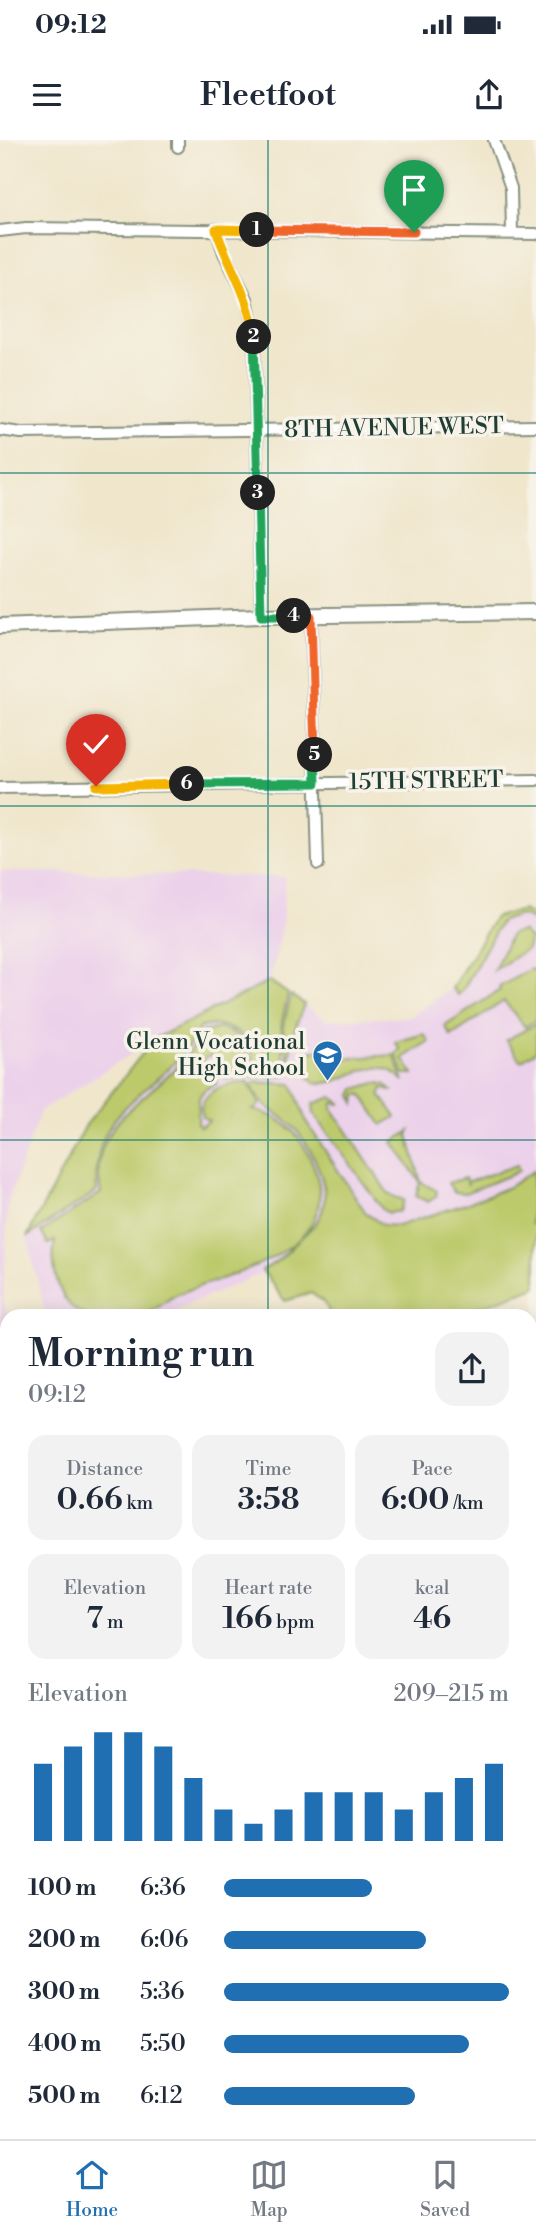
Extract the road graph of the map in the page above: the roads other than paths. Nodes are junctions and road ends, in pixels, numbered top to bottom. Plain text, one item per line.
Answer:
1 (494, 140) edge
2 (216, 229) junction
3 (0, 231) edge
4 (512, 233) junction
5 (536, 234) edge
6 (536, 426) edge
7 (0, 430) edge
8 (256, 430) junction
9 (536, 612) edge
10 (261, 616) junction
11 (311, 616) junction
12 (0, 626) edge
13 (536, 780) edge
14 (316, 783) junction
15 (0, 788) edge
16 (318, 864) dead end

1 - 4 street
2 - 3 street
2 - 4 street
2 - 8 street
4 - 5 street
6 - 8 street, 8TH AVENUE WEST
7 - 8 street, 8TH AVENUE WEST
8 - 10 street
9 - 11 street
10 - 11 street
10 - 12 street
11 - 14 street
13 - 14 street, 15TH STREET
14 - 15 street, 15TH STREET
14 - 16 street

